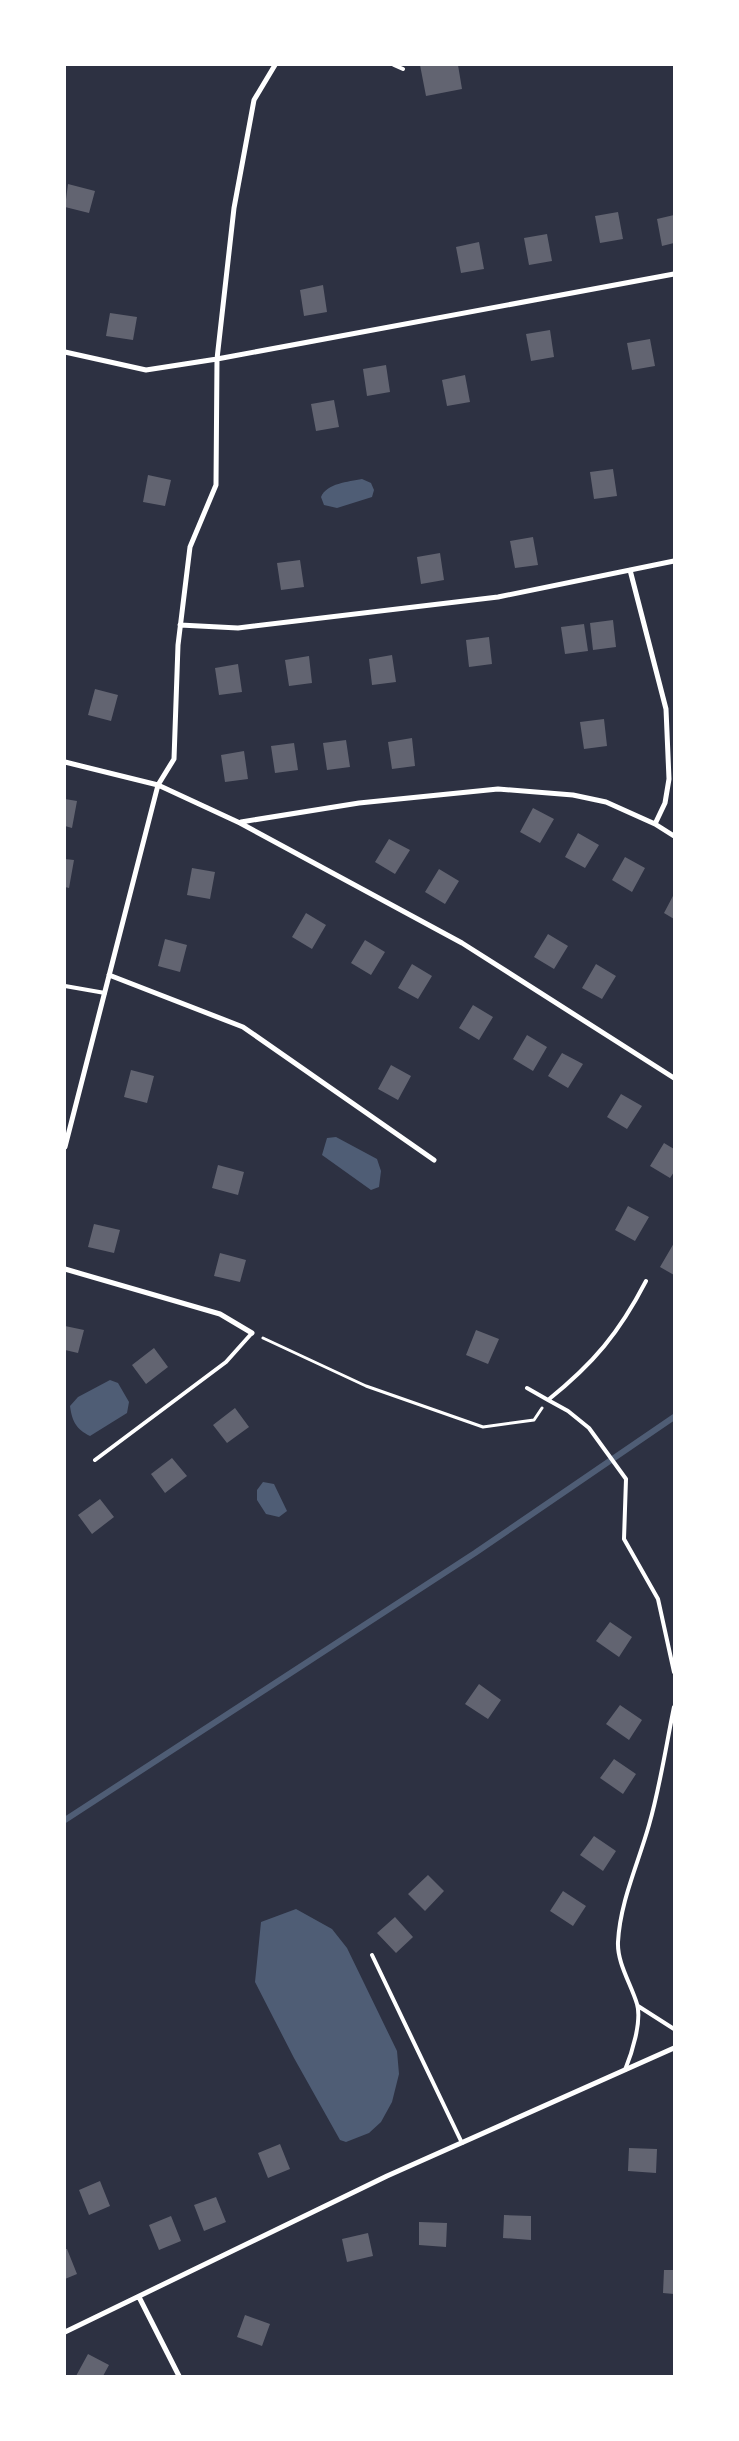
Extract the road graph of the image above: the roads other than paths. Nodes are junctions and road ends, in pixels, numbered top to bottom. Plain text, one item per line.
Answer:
1 (275, 65) edge
2 (394, 65) edge
3 (403, 69) dead end
4 (674, 274) edge
5 (65, 352) edge
6 (217, 360) junction
7 (674, 562) edge
8 (630, 570) junction
9 (180, 625) junction
10 (666, 708) junction
11 (674, 708) edge
12 (65, 762) edge
13 (158, 785) junction
14 (240, 822) junction
15 (655, 824) junction
16 (674, 836) edge
17 (109, 975) junction
18 (65, 986) edge
19 (105, 993) junction
20 (674, 1078) edge
21 (65, 1147) edge
22 (434, 1160) dead end
23 (65, 1270) edge
24 (646, 1281) dead end
25 (252, 1332) joint
26 (527, 1388) dead end
27 (548, 1400) junction
28 (95, 1460) dead end
29 (674, 1672) edge
30 (674, 1706) edge
31 (372, 1955) dead end
32 (638, 2006) junction
33 (674, 2029) edge
34 (674, 2048) edge
35 (625, 2070) junction
36 (462, 2143) junction
37 (139, 2297) junction
38 (65, 2332) edge
39 (178, 2376) edge

1 - 6 street
2 - 3 lane
4 - 6 street
5 - 6 street
6 - 9 street
7 - 8 street
8 - 9 street
8 - 10 street
9 - 13 street
10 - 11 street
10 - 15 street
12 - 13 street
13 - 14 street
13 - 17 street
14 - 15 street
14 - 20 street
15 - 16 street
17 - 19 street
17 - 22 street
18 - 19 lane
19 - 21 street
23 - 25 street
24 - 27 lane
25 - 28 lane
26 - 27 lane
27 - 29 lane
30 - 32 lane
31 - 36 lane
32 - 33 lane
32 - 35 lane
34 - 35 street
35 - 36 street
36 - 37 street
37 - 38 street
37 - 39 street

